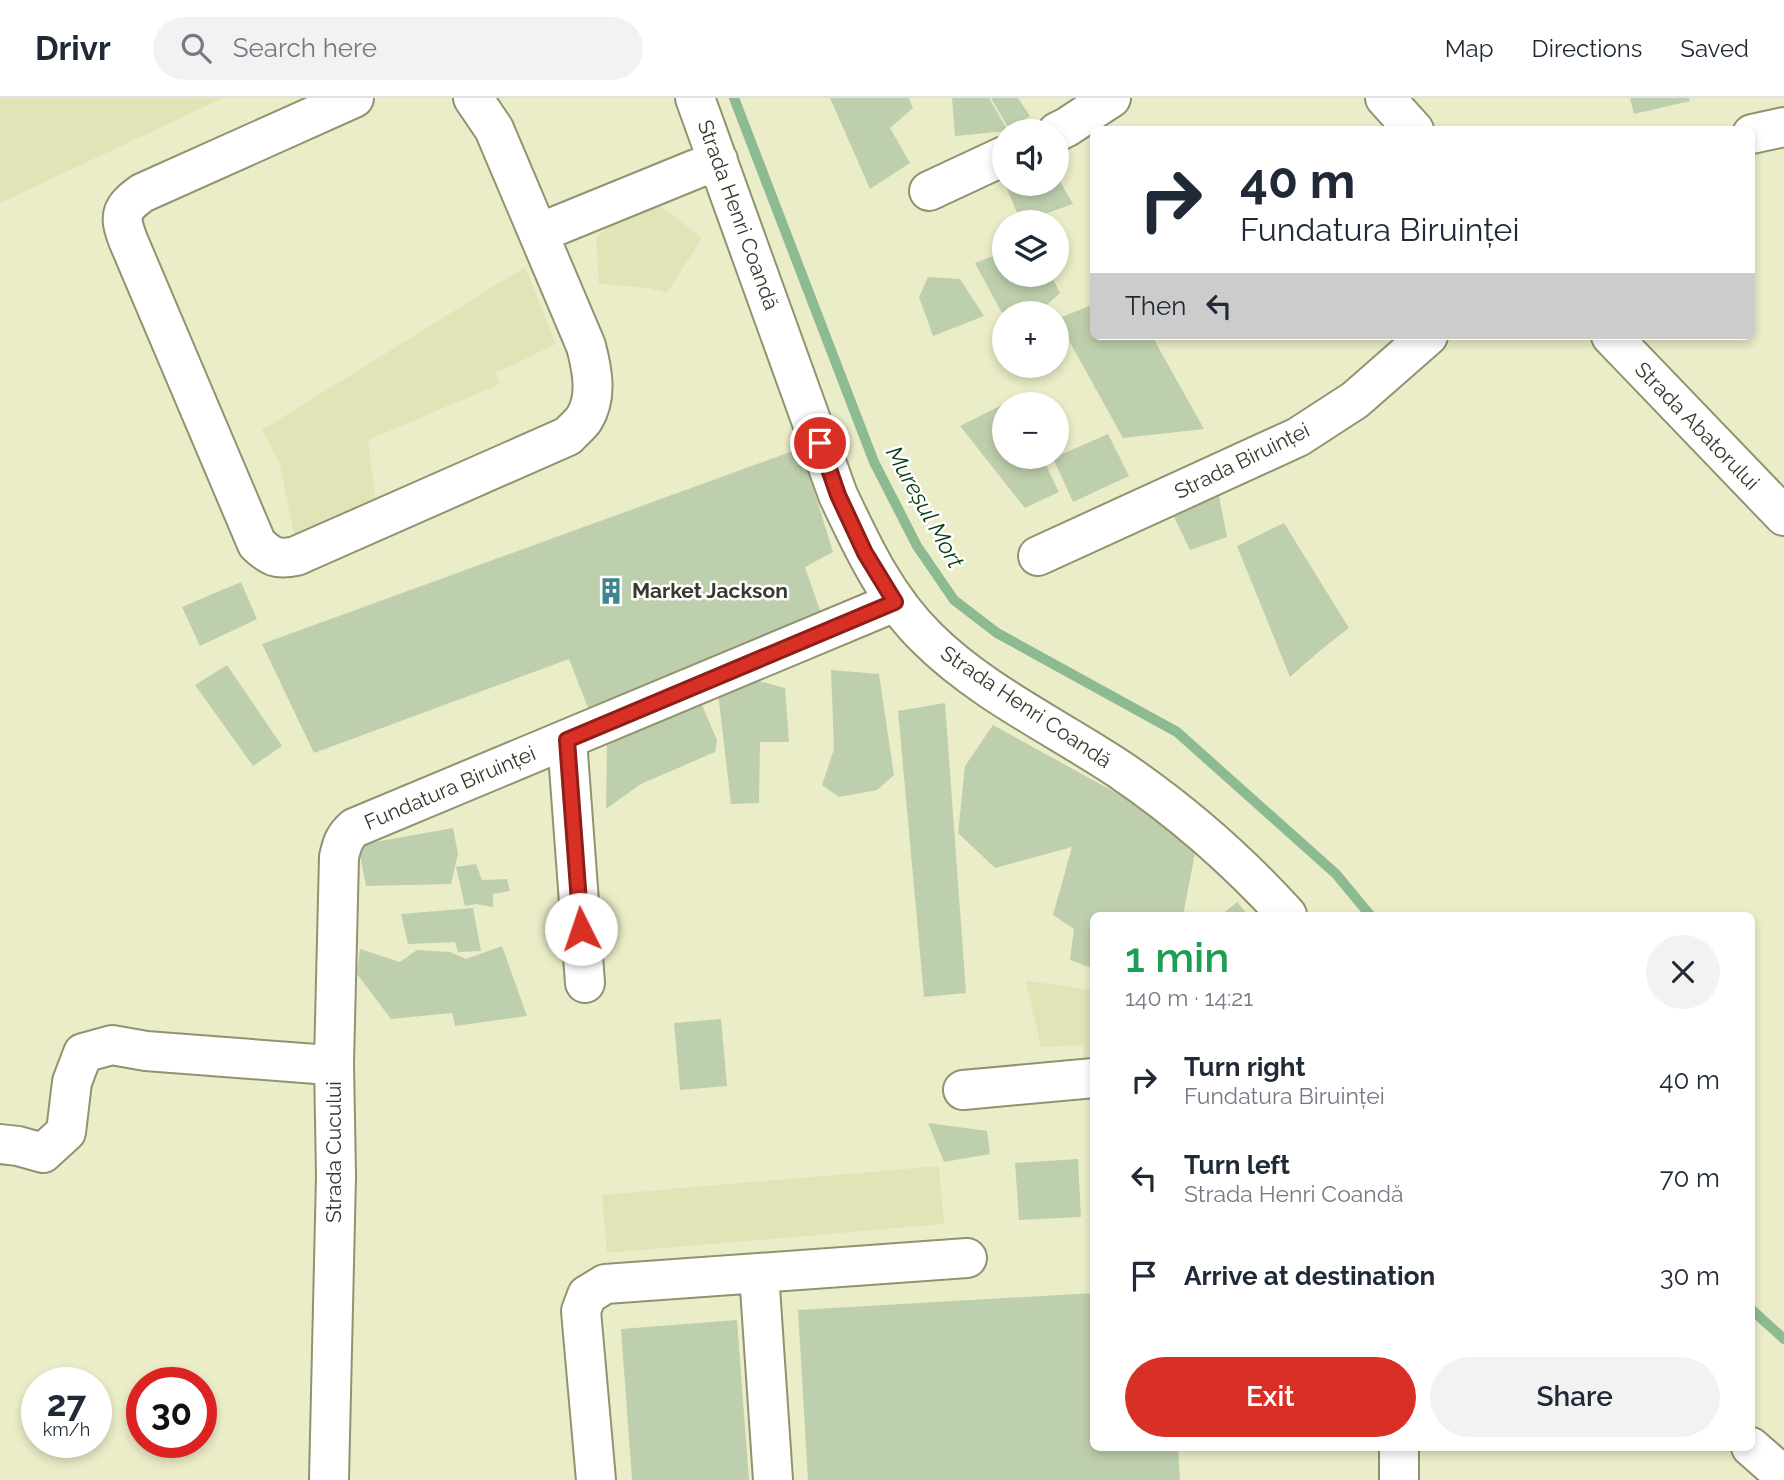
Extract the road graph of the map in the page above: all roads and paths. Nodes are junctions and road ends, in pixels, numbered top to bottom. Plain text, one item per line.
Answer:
1 (354, 98) edge
2 (473, 98) edge
3 (695, 98) edge
4 (1111, 98) edge
5 (1385, 98) edge
6 (1069, 125) edge
7 (1410, 126) edge
8 (1784, 127) edge
9 (1755, 133) edge
10 (718, 160) junction
11 (992, 162) edge
12 (929, 191) dead end
13 (539, 233) junction
14 (1423, 340) edge
15 (1615, 340) edge
16 (1784, 516) edge
17 (1038, 556) dead end
18 (895, 602) junction
19 (567, 740) junction
20 (354, 828) joint
21 (1284, 912) edge
22 (585, 983) dead end
23 (334, 1063) junction
24 (1090, 1078) edge
25 (963, 1090) dead end
26 (0, 1144) edge
27 (967, 1258) dead end
28 (759, 1273) junction
29 (1399, 1451) edge
30 (1755, 1451) edge
31 (1784, 1476) edge
32 (329, 1480) edge
33 (596, 1480) edge
34 (773, 1480) edge
35 (1399, 1480) edge

1 - 13 street
2 - 13 street
3 - 10 street, Strada Henri Coandă
4 - 6 street
5 - 7 street
8 - 9 street
10 - 13 street
10 - 18 street, Strada Henri Coandă
11 - 12 street
14 - 17 street, Strada Biruinței
15 - 16 street, Strada Abatorului
18 - 19 street, Fundatura Biruinței
18 - 21 street, Strada Henri Coandă
19 - 20 street, Fundatura Biruinței
19 - 22 street
20 - 23 street, Strada Cucului
23 - 26 street
23 - 32 street, Strada Cucului
24 - 25 street
27 - 28 street
28 - 33 street
28 - 34 street
29 - 35 street
30 - 31 street

